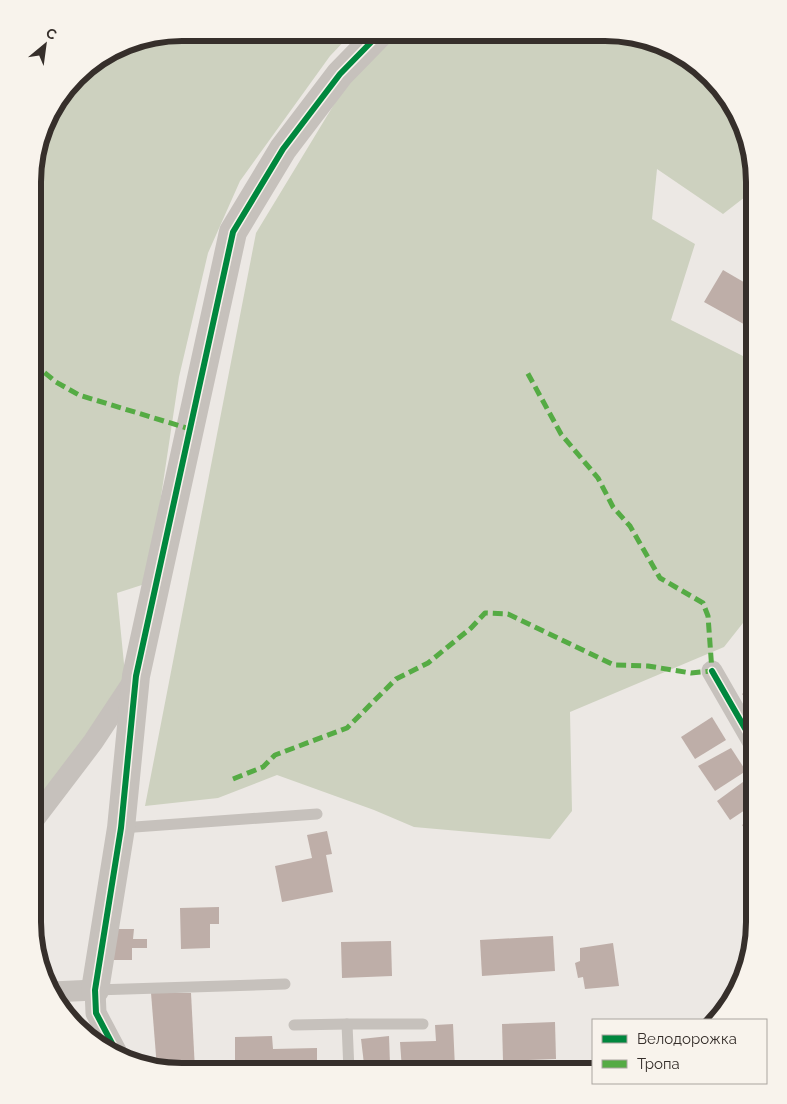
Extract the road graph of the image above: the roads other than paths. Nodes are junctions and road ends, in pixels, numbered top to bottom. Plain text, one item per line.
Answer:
1 (372, 42) edge
2 (712, 671) dead end
3 (136, 676) junction
4 (745, 729) edge
5 (41, 810) edge
6 (317, 814) dead end
7 (121, 828) junction
8 (285, 984) dead end
9 (64, 998) edge
10 (92, 1011) edge
11 (347, 1024) junction
12 (423, 1024) dead end
13 (294, 1025) dead end
14 (112, 1043) edge
15 (348, 1063) edge

1 - 3 street
2 - 4 street
3 - 5 street
3 - 7 street
6 - 7 lane
7 - 10 street
8 - 10 lane
9 - 10 street
10 - 14 street
11 - 12 lane
11 - 13 lane
11 - 15 lane

